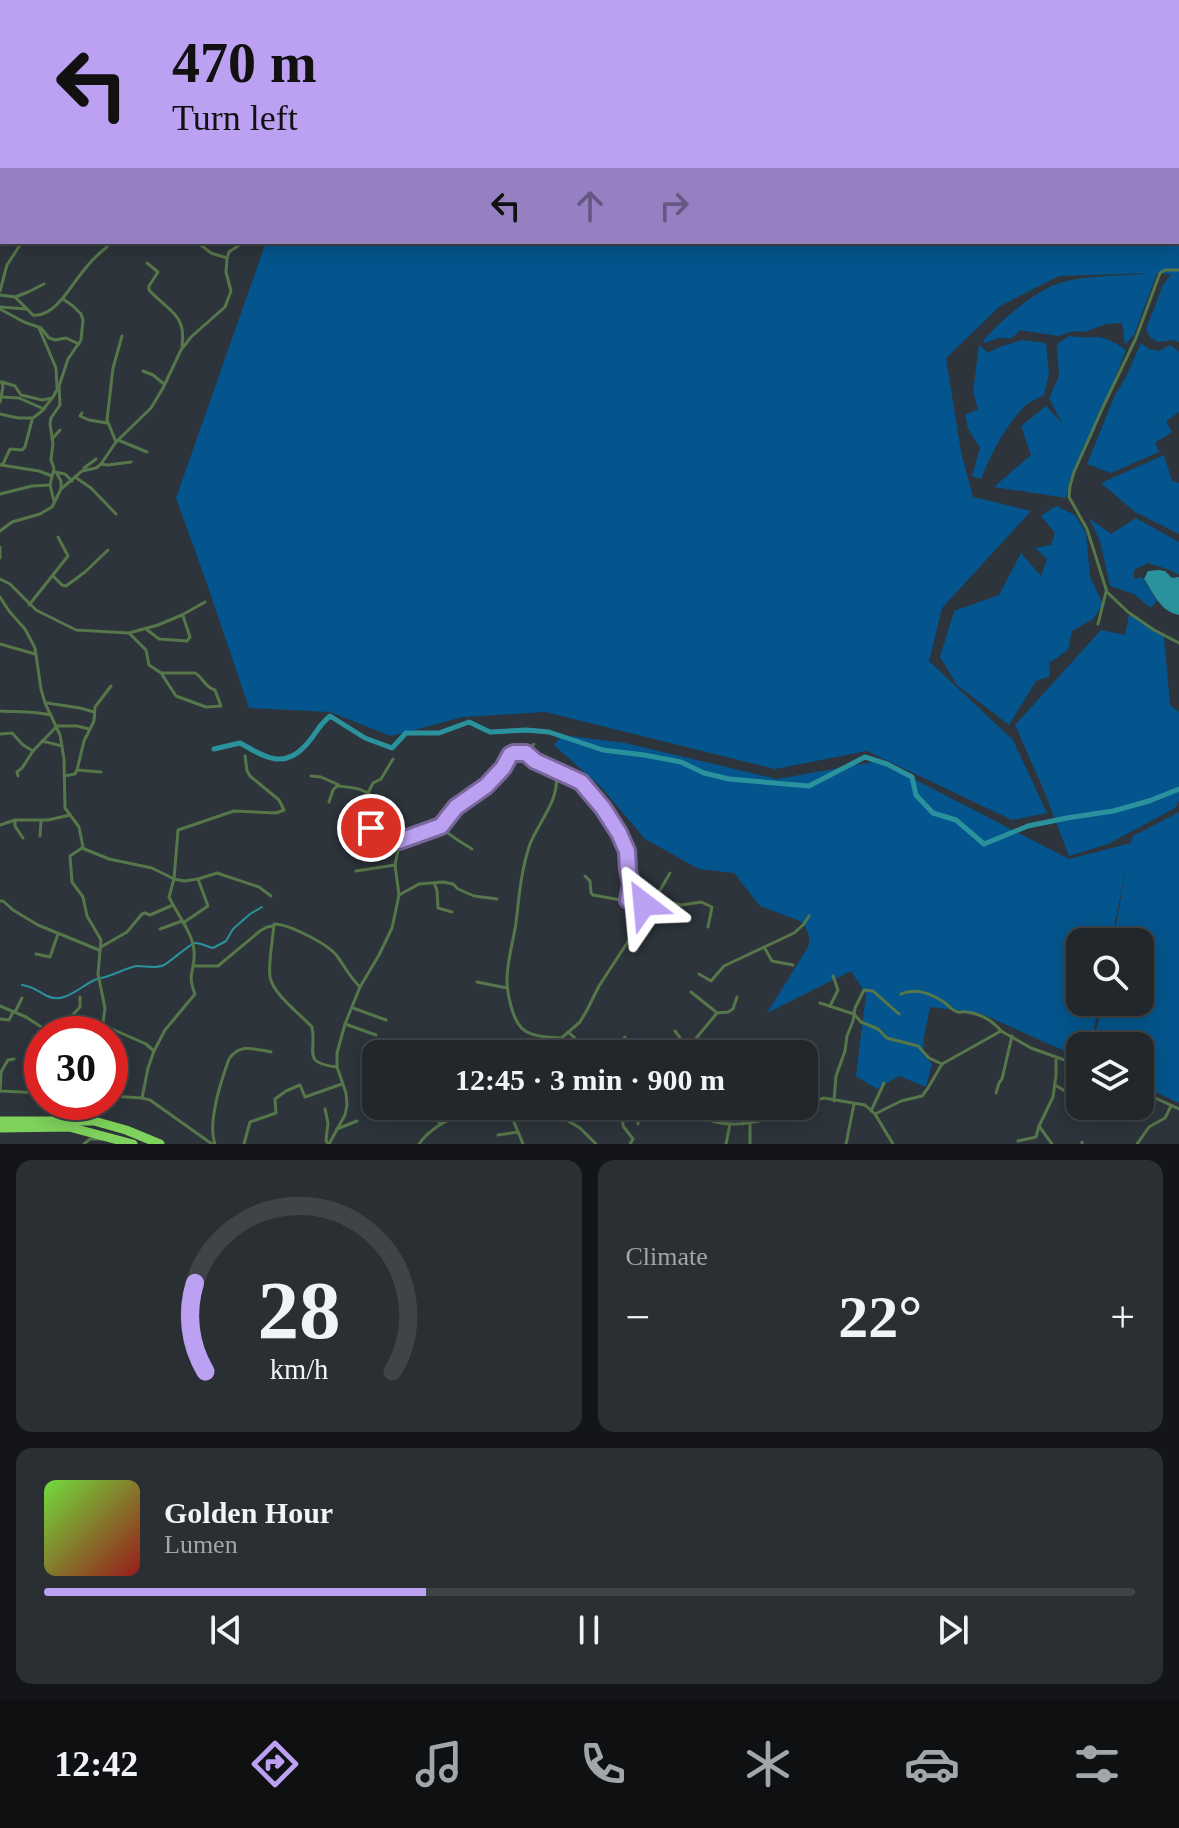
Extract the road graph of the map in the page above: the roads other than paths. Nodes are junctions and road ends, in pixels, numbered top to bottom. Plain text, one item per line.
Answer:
1 (21, 244) edge
2 (200, 244) edge
3 (241, 244) edge
4 (230, 245) dead end
5 (107, 247) dead end
6 (229, 252) junction
7 (227, 258) junction
8 (1, 263) edge
9 (147, 263) dead end
10 (7, 265) junction
11 (1179, 270) edge
12 (44, 284) dead end
13 (0, 293) edge
14 (15, 297) junction
15 (63, 299) junction
16 (0, 308) edge
17 (27, 309) junction
18 (39, 327) junction
19 (122, 336) dead end
20 (79, 344) junction
21 (181, 350) junction
22 (143, 371) dead end
23 (1, 382) edge
24 (165, 385) junction
25 (58, 387) junction
26 (53, 397) junction
27 (1, 399) edge
28 (44, 409) junction
29 (82, 413) dead end
30 (0, 414) edge
31 (33, 418) junction
32 (107, 423) junction
33 (60, 430) dead end
34 (52, 439) junction
35 (117, 441) junction
36 (147, 452) dead end
37 (96, 459) dead end
38 (131, 462) dead end
39 (101, 464) junction
40 (1, 465) edge
41 (82, 471) junction
42 (54, 473) junction
43 (73, 479) junction
44 (50, 485) junction
45 (61, 489) junction
46 (0, 494) edge
47 (54, 501) junction
48 (116, 514) dead end
49 (0, 531) edge
50 (58, 537) dead end
51 (0, 547) edge
52 (108, 550) dead end
53 (0, 558) edge
54 (53, 576) junction
55 (0, 579) edge
56 (1107, 592) junction
57 (0, 597) edge
58 (205, 602) dead end
59 (29, 605) junction
60 (182, 615) junction
61 (1098, 624) dead end
62 (146, 629) junction
63 (129, 633) junction
64 (1179, 643) edge
65 (0, 644) edge
66 (36, 654) junction
67 (161, 673) junction
68 (111, 686) dead end
69 (45, 703) junction
70 (0, 711) edge
71 (94, 712) junction
72 (51, 715) junction
73 (57, 726) junction
74 (89, 729) junction
75 (0, 734) edge
76 (42, 741) junction
77 (534, 744) dead end
78 (62, 746) junction
79 (33, 751) junction
80 (526, 753) junction
81 (245, 756) dead end
82 (393, 759) dead end
83 (77, 770) junction
84 (556, 771) junction
85 (101, 772) dead end
86 (18, 776) dead end
87 (64, 776) junction
88 (311, 776) dead end
89 (342, 786) junction
90 (368, 793) junction
91 (329, 802) dead end
92 (348, 813) dead end
93 (70, 815) junction
94 (15, 820) junction
95 (41, 821) junction
96 (0, 825) edge
97 (441, 826) junction
98 (371, 828) junction
99 (40, 836) dead end
100 (23, 838) dead end
101 (400, 841) junction
102 (82, 848) junction
103 (472, 849) dead end
104 (395, 865) junction
105 (356, 871) dead end
106 (670, 873) dead end
107 (585, 876) dead end
108 (174, 879) junction
109 (198, 879) junction
110 (434, 883) junction
111 (399, 895) junction
112 (271, 896) dead end
113 (497, 899) dead end
114 (628, 900) junction
115 (0, 901) edge
116 (173, 905) junction
117 (648, 905) junction
118 (452, 912) dead end
119 (809, 916) dead end
120 (644, 917) junction
121 (182, 922) junction
122 (274, 926) junction
123 (708, 927) dead end
124 (160, 929) dead end
125 (58, 934) junction
126 (764, 947) junction
127 (101, 949) junction
128 (36, 954) dead end
129 (793, 965) dead end
130 (195, 966) junction
131 (699, 974) dead end
132 (833, 976) dead end
133 (477, 982) dead end
134 (360, 987) junction
135 (507, 988) junction
136 (691, 992) dead end
137 (901, 994) dead end
138 (80, 997) dead end
139 (737, 997) dead end
140 (22, 998) dead end
141 (820, 1003) dead end
142 (0, 1006) edge
143 (830, 1006) junction
144 (353, 1008) junction
145 (15, 1012) junction
146 (717, 1013) junction
147 (854, 1014) junction
148 (899, 1014) dead end
149 (72, 1016) edge
150 (24, 1017) edge
151 (0, 1019) edge
152 (386, 1020) dead end
153 (345, 1024) junction
154 (675, 1031) dead end
155 (1001, 1031) junction
156 (568, 1032) junction
157 (376, 1035) dead end
158 (1012, 1036) junction
159 (625, 1037) dead end
160 (560, 1038) joint
161 (576, 1040) edge
162 (623, 1040) edge
163 (681, 1040) edge
164 (694, 1040) edge
165 (154, 1051) junction
166 (271, 1052) dead end
167 (1056, 1058) junction
168 (14, 1059) dead end
169 (1066, 1061) edge
170 (942, 1064) junction
171 (337, 1067) junction
172 (884, 1083) dead end
173 (343, 1084) junction
174 (1055, 1085) junction
175 (0, 1091) edge
176 (24, 1092) edge
177 (1066, 1092) edge
178 (996, 1093) dead end
179 (128, 1097) edge
180 (1154, 1097) edge
181 (142, 1098) junction
182 (818, 1099) edge
183 (834, 1101) junction
184 (854, 1104) junction
185 (1171, 1106) junction
186 (325, 1109) dead end
187 (1179, 1109) edge
188 (873, 1112) junction
189 (437, 1120) edge
190 (449, 1120) edge
191 (514, 1120) edge
192 (566, 1120) edge
193 (624, 1120) edge
194 (638, 1120) edge
195 (708, 1120) edge
196 (742, 1120) edge
197 (0, 1121) edge
198 (357, 1121) dead end
199 (759, 1121) edge
200 (750, 1123) junction
201 (441, 1124) junction
202 (638, 1124) dead end
203 (730, 1124) junction
204 (743, 1124) junction
205 (1039, 1126) junction
206 (0, 1128) edge
207 (80, 1129) junction
208 (337, 1129) junction
209 (518, 1132) junction
210 (498, 1135) dead end
211 (108, 1136) junction
212 (1018, 1141) dead end
213 (85, 1142) edge
214 (133, 1144) edge
215 (160, 1144) edge
216 (214, 1144) edge
217 (244, 1144) edge
218 (329, 1144) edge
219 (419, 1144) edge
220 (523, 1144) edge
221 (596, 1144) edge
222 (630, 1144) edge
223 (726, 1144) edge
224 (750, 1144) edge
225 (846, 1144) edge
226 (893, 1144) edge
227 (1052, 1144) edge
228 (1137, 1144) edge

1 - 10 street
2 - 7 street
3 - 6 street
4 - 6 street
5 - 15 street
6 - 7 street
7 - 21 street
8 - 10 street
9 - 21 street
10 - 13 street
11 - 56 street
12 - 14 street
13 - 14 street
14 - 17 street
15 - 17 street
15 - 20 street
16 - 17 street
16 - 18 street
18 - 20 street
18 - 25 street
19 - 32 street
20 - 25 street
21 - 24 street
22 - 24 street
23 - 26 street
23 - 27 street
24 - 35 street
25 - 26 street
25 - 34 street
26 - 28 street
27 - 28 street
28 - 31 street
29 - 32 street
30 - 31 street
31 - 40 street
32 - 35 street
33 - 34 street
34 - 42 street
35 - 36 street
35 - 39 street
37 - 41 street
38 - 39 street
39 - 41 street
40 - 42 street
41 - 43 street
42 - 43 street
42 - 44 street
42 - 45 street
43 - 45 street
43 - 48 street
44 - 46 street
44 - 47 street
45 - 47 street
47 - 49 street
50 - 54 street
51 - 53 street
52 - 54 street
54 - 59 street
55 - 59 street
56 - 61 street
56 - 64 street
57 - 66 street
58 - 60 street
59 - 63 street
60 - 62 street
60 - 62 street
62 - 63 street
63 - 67 street
65 - 66 street
66 - 69 street
67 - 67 street
68 - 71 street
69 - 71 street
69 - 72 street
70 - 72 street
71 - 74 street
72 - 73 street
73 - 74 street
73 - 76 street
73 - 78 street
74 - 83 street
75 - 79 street
76 - 78 street
76 - 79 street
77 - 80 street
78 - 87 street
79 - 86 street
80 - 84 street
80 - 97 street
81 - 108 street
82 - 90 street
83 - 85 street
83 - 87 street
84 - 114 street
84 - 135 street
87 - 93 street
88 - 89 street
89 - 90 street
89 - 91 street
90 - 98 street
92 - 98 street
93 - 95 street
93 - 102 street
94 - 95 street
94 - 96 street
94 - 100 street
95 - 99 street
97 - 101 street
97 - 103 street
98 - 101 street
101 - 104 street
102 - 108 street
102 - 127 street
104 - 105 street
104 - 111 street
106 - 117 street
107 - 114 street
108 - 109 street
108 - 116 street
109 - 112 street
109 - 121 street
110 - 111 street
110 - 113 street
110 - 118 street
111 - 134 street
114 - 117 street
115 - 125 street
116 - 121 street
116 - 127 street
117 - 120 street
119 - 126 street
120 - 123 street
120 - 156 street
121 - 124 street
121 - 130 street
122 - 130 street
122 - 134 street
122 - 171 street
125 - 127 street
125 - 128 street
126 - 129 street
126 - 131 street
127 - 165 street
130 - 165 street
132 - 143 street
133 - 135 street
134 - 144 street
135 - 160 street
136 - 146 street
137 - 155 street
138 - 149 street
139 - 146 street
140 - 145 street
141 - 143 street
142 - 145 street
143 - 147 street
144 - 152 street
144 - 153 street
145 - 150 street
145 - 151 street
146 - 164 street
147 - 148 street
147 - 170 street
147 - 183 street
153 - 157 street
153 - 171 street
154 - 163 street
155 - 158 street
155 - 170 street
156 - 160 street
156 - 161 street
158 - 167 street
158 - 178 street
159 - 162 street
165 - 181 street
166 - 216 street
167 - 169 street
167 - 174 street
168 - 175 street
170 - 188 street
171 - 173 street
172 - 188 street
173 - 208 street
173 - 217 street
174 - 177 street
174 - 205 street
175 - 176 street
179 - 181 street
180 - 185 street
181 - 216 street
182 - 183 street
183 - 184 street
184 - 188 street
184 - 225 street
185 - 187 street
185 - 228 street
186 - 218 street
188 - 226 street
189 - 201 street
190 - 201 street
191 - 209 street
192 - 221 street
193 - 222 street
194 - 202 street
195 - 203 street
196 - 204 street
197 - 215 highway
198 - 208 street
199 - 200 street
200 - 204 street
200 - 224 street
201 - 219 street
203 - 204 street
203 - 223 street
205 - 212 street
205 - 227 street
206 - 207 highway
207 - 211 highway
207 - 213 street
208 - 218 street
209 - 210 street
209 - 220 street
211 - 213 street
211 - 214 highway

